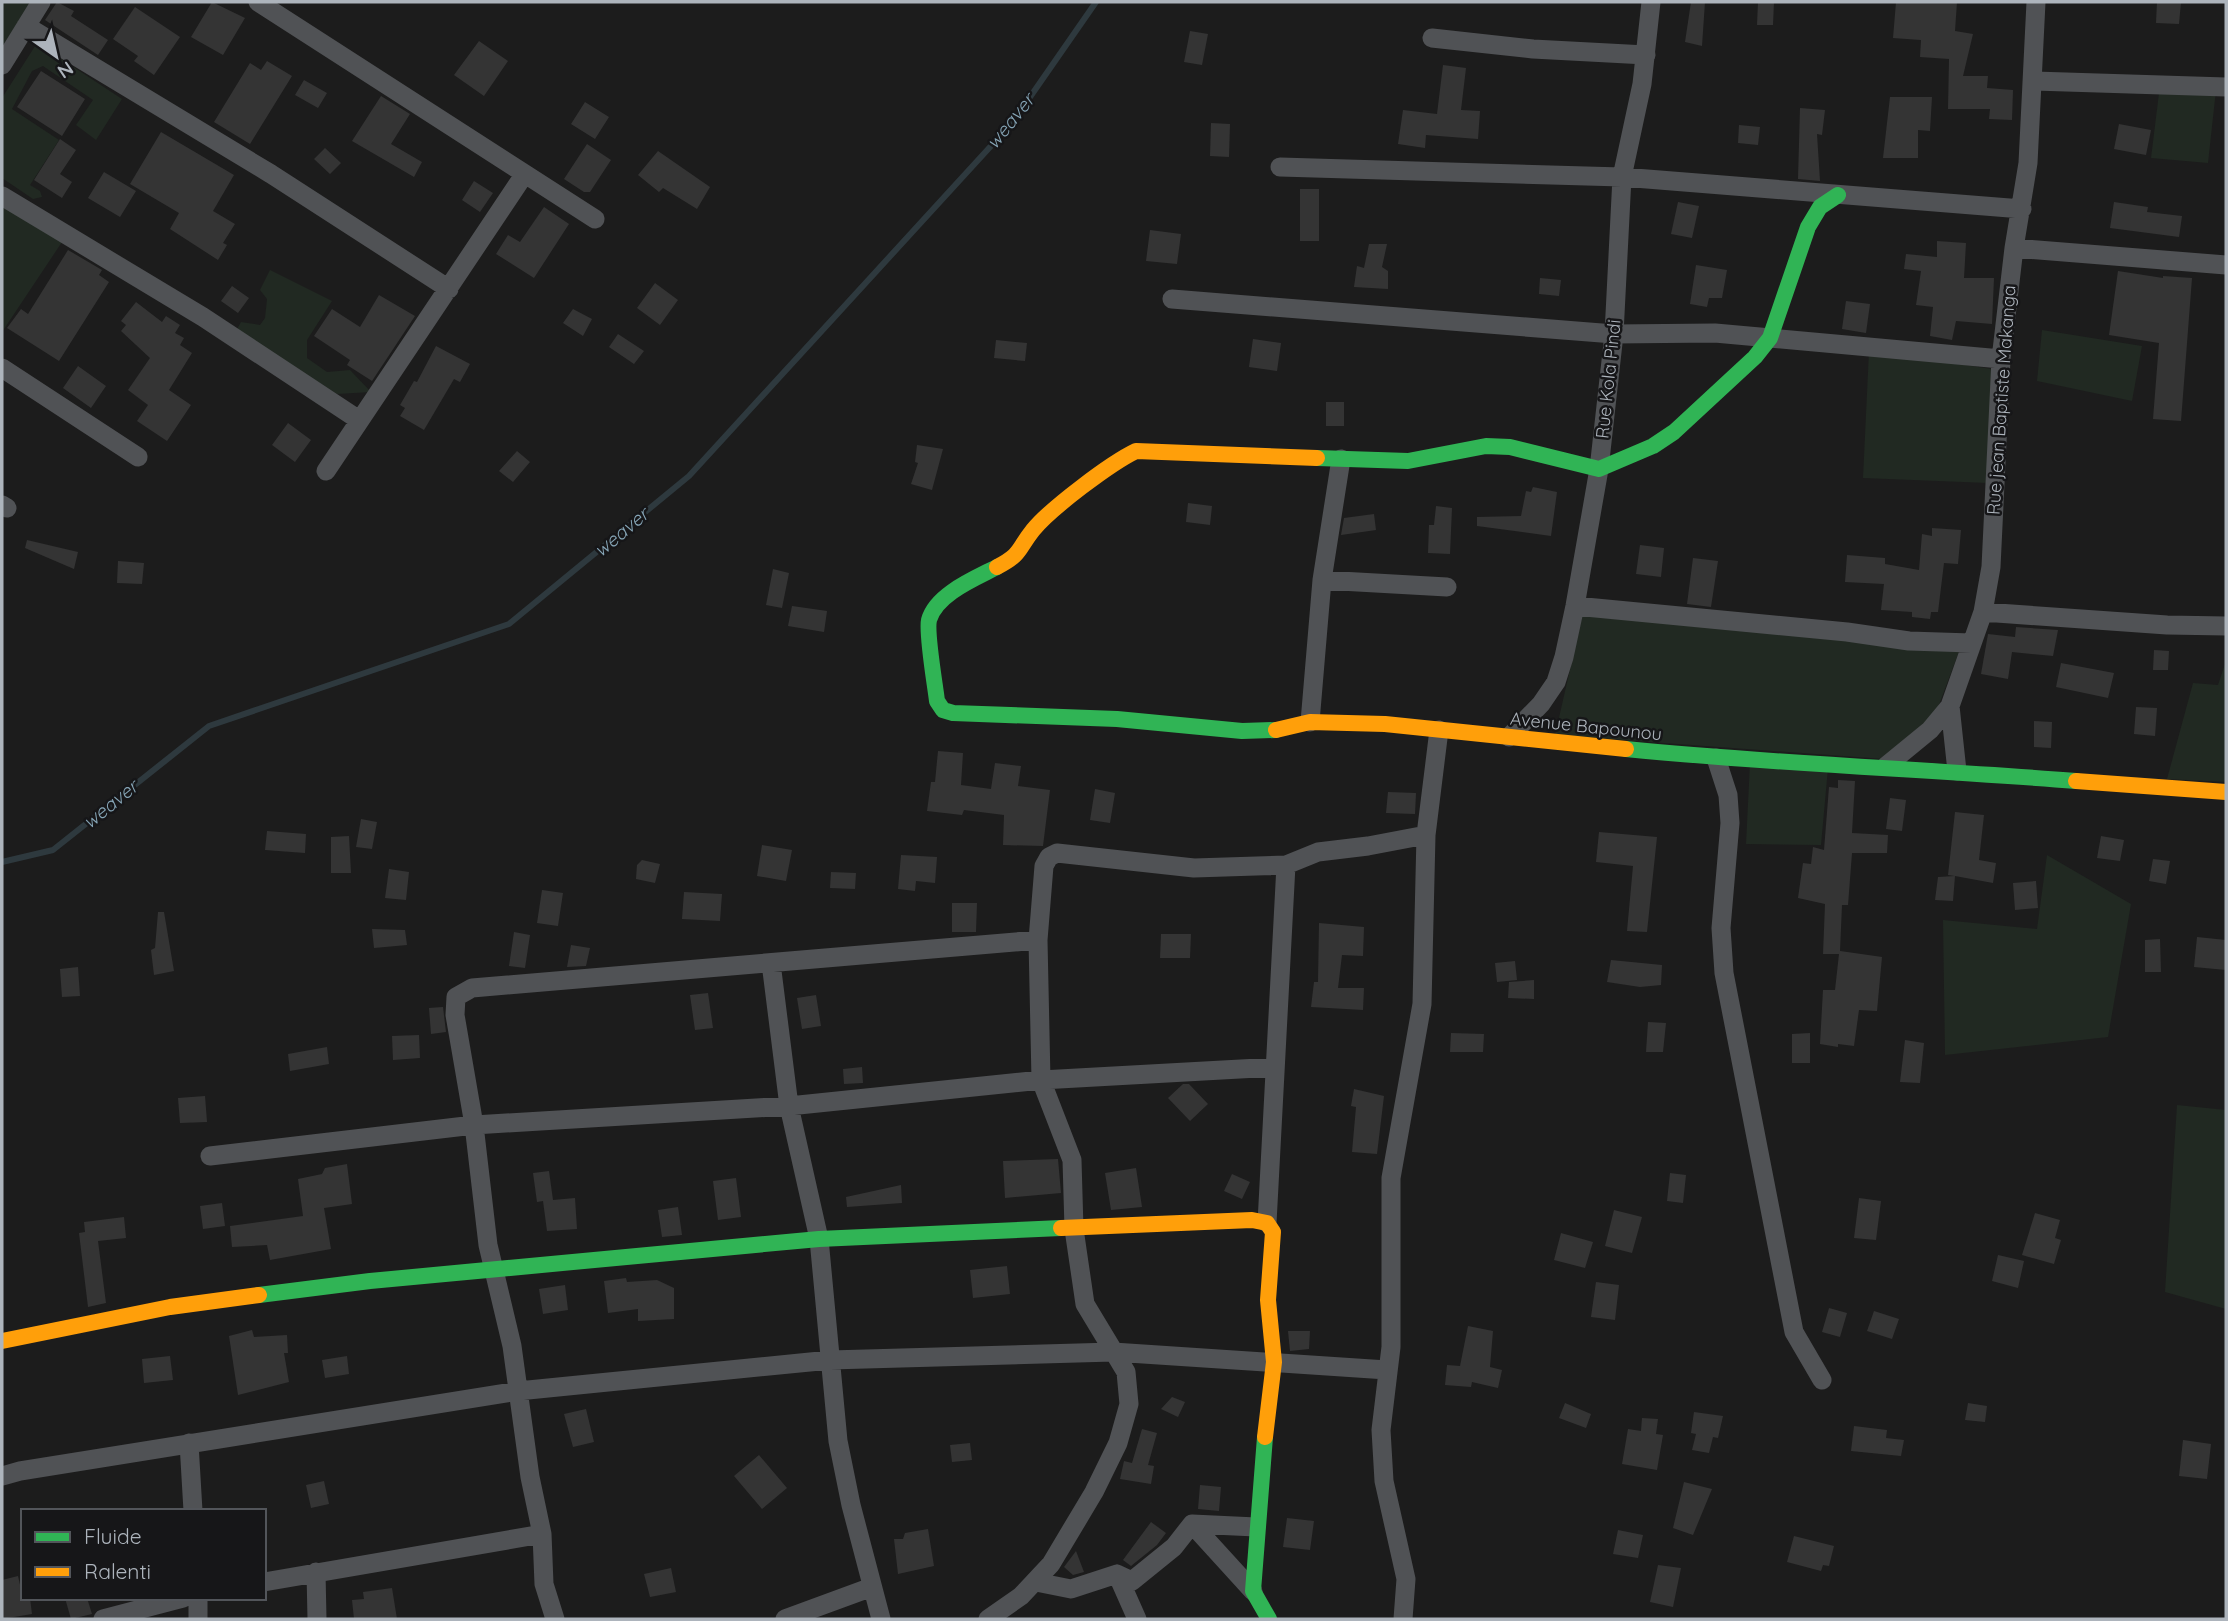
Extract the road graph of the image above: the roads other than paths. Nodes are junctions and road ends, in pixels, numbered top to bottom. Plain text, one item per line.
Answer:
1 (41, 2) edge
2 (258, 2) edge
3 (1651, 2) edge
4 (2036, 2) edge
5 (26, 26) junction
6 (1432, 38) dead end
7 (1646, 55) junction
8 (2, 65) edge
9 (2034, 81) junction
10 (2226, 87) edge
11 (1280, 167) dead end
12 (524, 175) junction
13 (1622, 177) junction
14 (1838, 195) junction
15 (2, 196) edge
16 (2022, 209) junction
17 (595, 219) dead end
18 (2014, 248) junction
19 (2226, 265) edge
20 (449, 289) junction
21 (1172, 299) dead end
22 (1614, 334) junction
23 (1770, 338) junction
24 (2001, 359) junction
25 (2, 368) edge
26 (359, 420) junction
27 (138, 457) dead end
28 (1341, 459) junction
29 (1599, 469) junction
30 (326, 471) dead end
31 (1322, 580) junction
32 (1447, 587) dead end
33 (1575, 606) junction
34 (1983, 612) junction
35 (2226, 626) edge
36 (1971, 643) junction
37 (1950, 706) junction
38 (1310, 722) junction
39 (1438, 730) junction
40 (1509, 737) junction
41 (1716, 758) junction
42 (1886, 766) junction
43 (1957, 771) junction
44 (2226, 792) edge
45 (1426, 835) junction
46 (1286, 865) junction
47 (1038, 940) junction
48 (771, 963) junction
49 (1275, 1067) junction
50 (1041, 1080) junction
51 (789, 1106) junction
52 (474, 1125) junction
53 (210, 1156) dead end
54 (1267, 1223) junction
55 (1074, 1229) junction
56 (820, 1239) junction
57 (495, 1271) junction
58 (2, 1341) edge
59 (1113, 1352) junction
60 (830, 1360) junction
61 (1274, 1362) junction
62 (1387, 1370) junction
63 (1822, 1380) dead end
64 (518, 1391) junction
65 (189, 1443) junction
66 (2, 1476) edge
67 (193, 1509) edge
68 (1192, 1524) junction
69 (1256, 1527) junction
70 (542, 1534) junction
71 (316, 1572) junction
72 (1117, 1574) junction
73 (266, 1581) edge
74 (1036, 1582) junction
75 (872, 1587) junction
76 (1253, 1591) junction
77 (175, 1600) edge
78 (198, 1600) edge
79 (103, 1619) edge
80 (198, 1619) edge
81 (317, 1619) edge
82 (555, 1619) edge
83 (785, 1619) edge
84 (881, 1619) edge
85 (988, 1619) edge
86 (1137, 1619) edge
87 (1269, 1619) edge
88 (1403, 1619) edge

1 - 5 street
2 - 12 street
3 - 7 street, Rue Kola Pindi
4 - 9 street, Rue jean Baptiste Makanga
5 - 8 street
5 - 20 street
6 - 7 street
7 - 13 street, Rue Kola Pindi
9 - 10 street
9 - 16 street, Rue jean Baptiste Makanga
11 - 13 street
12 - 17 street
12 - 20 street
13 - 14 street
13 - 22 street, Rue Kola Pindi
14 - 16 street
14 - 23 street
15 - 26 street
16 - 18 street, Rue jean Baptiste Makanga
18 - 19 street
18 - 24 street, Rue jean Baptiste Makanga
20 - 26 street
21 - 22 street
22 - 23 street
22 - 29 street, Rue Kola Pindi
23 - 24 street
23 - 29 street
24 - 34 street, Rue jean Baptiste Makanga
25 - 27 street
26 - 30 street
28 - 29 street
28 - 31 street
28 - 38 street, Avenue Bapounou
29 - 33 street, Rue Kola Pindi
31 - 32 street
31 - 38 street
33 - 36 street
33 - 40 street, Rue Kola Pindi
34 - 35 street
34 - 36 street, Rue jean Baptiste Makanga
36 - 37 street, Rue jean Baptiste Makanga
37 - 42 street, Rue jean Baptiste Makanga
37 - 43 street
38 - 39 street, Avenue Bapounou
39 - 40 street, Avenue Bapounou
39 - 45 street
40 - 41 street, Avenue Bapounou
41 - 42 street, Avenue Bapounou
41 - 63 street
42 - 43 street, Avenue Bapounou
43 - 44 street, Avenue Bapounou
45 - 46 street
45 - 62 street
46 - 47 street
46 - 49 street
47 - 48 street
47 - 50 street
48 - 51 street
48 - 52 street
49 - 50 street
49 - 54 street
50 - 51 street
50 - 55 street
51 - 52 street
51 - 56 street
52 - 53 street
52 - 57 street
54 - 55 street
54 - 61 street
55 - 56 street
55 - 59 street
56 - 57 street
56 - 60 street
57 - 58 street
57 - 64 street
59 - 60 street
59 - 61 street
59 - 74 street
60 - 64 street
60 - 75 street
61 - 62 street
61 - 69 street
62 - 88 street
64 - 65 street
64 - 70 street
65 - 66 street
65 - 67 street
68 - 69 street
68 - 72 street
68 - 76 street
69 - 76 street
70 - 71 street
70 - 82 street
71 - 73 street
71 - 81 street
72 - 74 street
72 - 86 street
74 - 85 street
75 - 83 street
75 - 84 street
76 - 87 street
77 - 79 street
78 - 80 street

